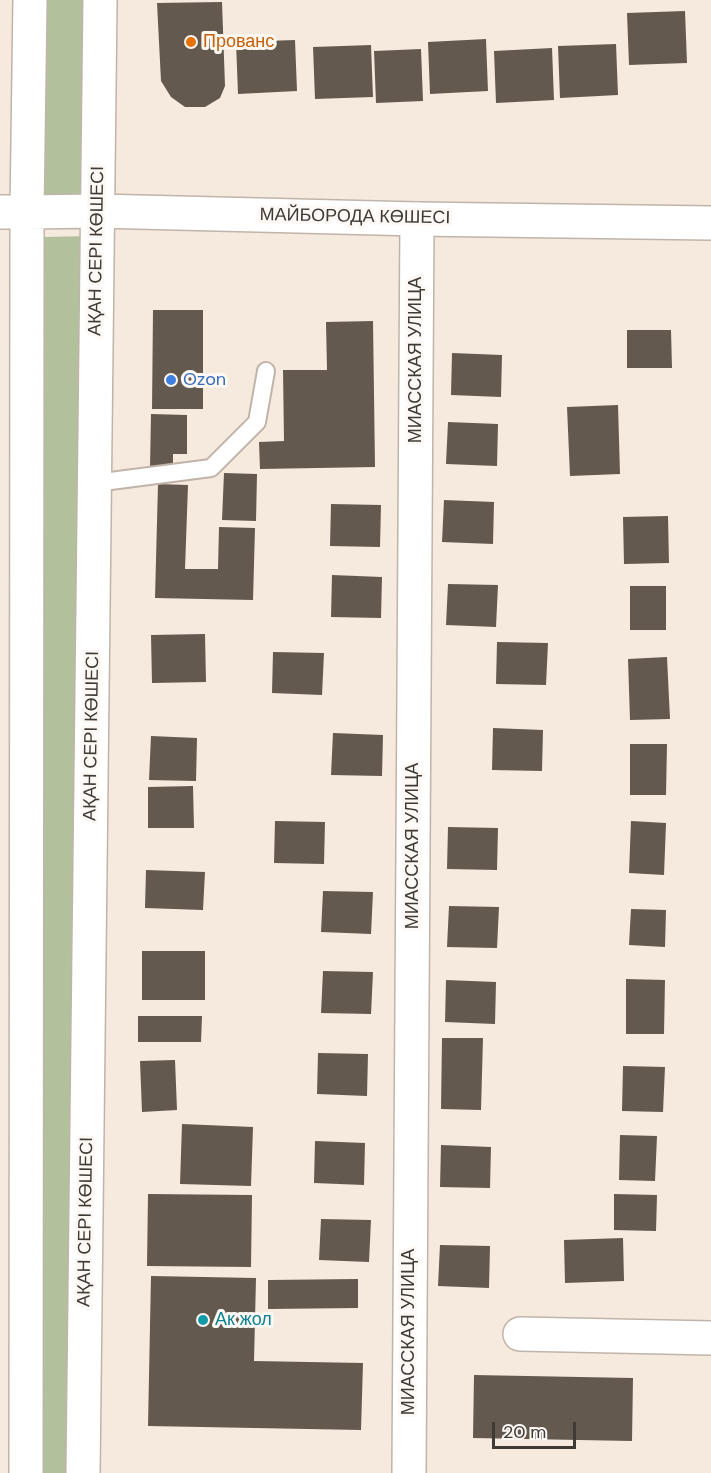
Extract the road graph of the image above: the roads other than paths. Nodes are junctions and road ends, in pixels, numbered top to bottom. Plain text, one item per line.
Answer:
1 (30, 0) edge
2 (100, 0) edge
3 (98, 211) junction
4 (14, 212) edge
5 (417, 219) junction
6 (711, 223) edge
7 (266, 371) dead end
8 (95, 483) junction
9 (520, 1334) dead end
10 (711, 1338) edge
11 (26, 1473) edge
12 (83, 1473) edge
13 (409, 1473) edge

1 - 4 street
2 - 3 street, АҚАН СЕРІ КӨШЕСІ
3 - 4 street, МАЙБОРОДА КӨШЕСІ
3 - 5 street, МАЙБОРОДА КӨШЕСІ
3 - 8 street, АҚАН СЕРІ КӨШЕСІ
4 - 11 street
5 - 6 street, МАЙБОРОДА КӨШЕСІ
5 - 13 street, МИАССКАЯ УЛИЦА
7 - 8 lane
8 - 12 street, АҚАН СЕРІ КӨШЕСІ
9 - 10 street

